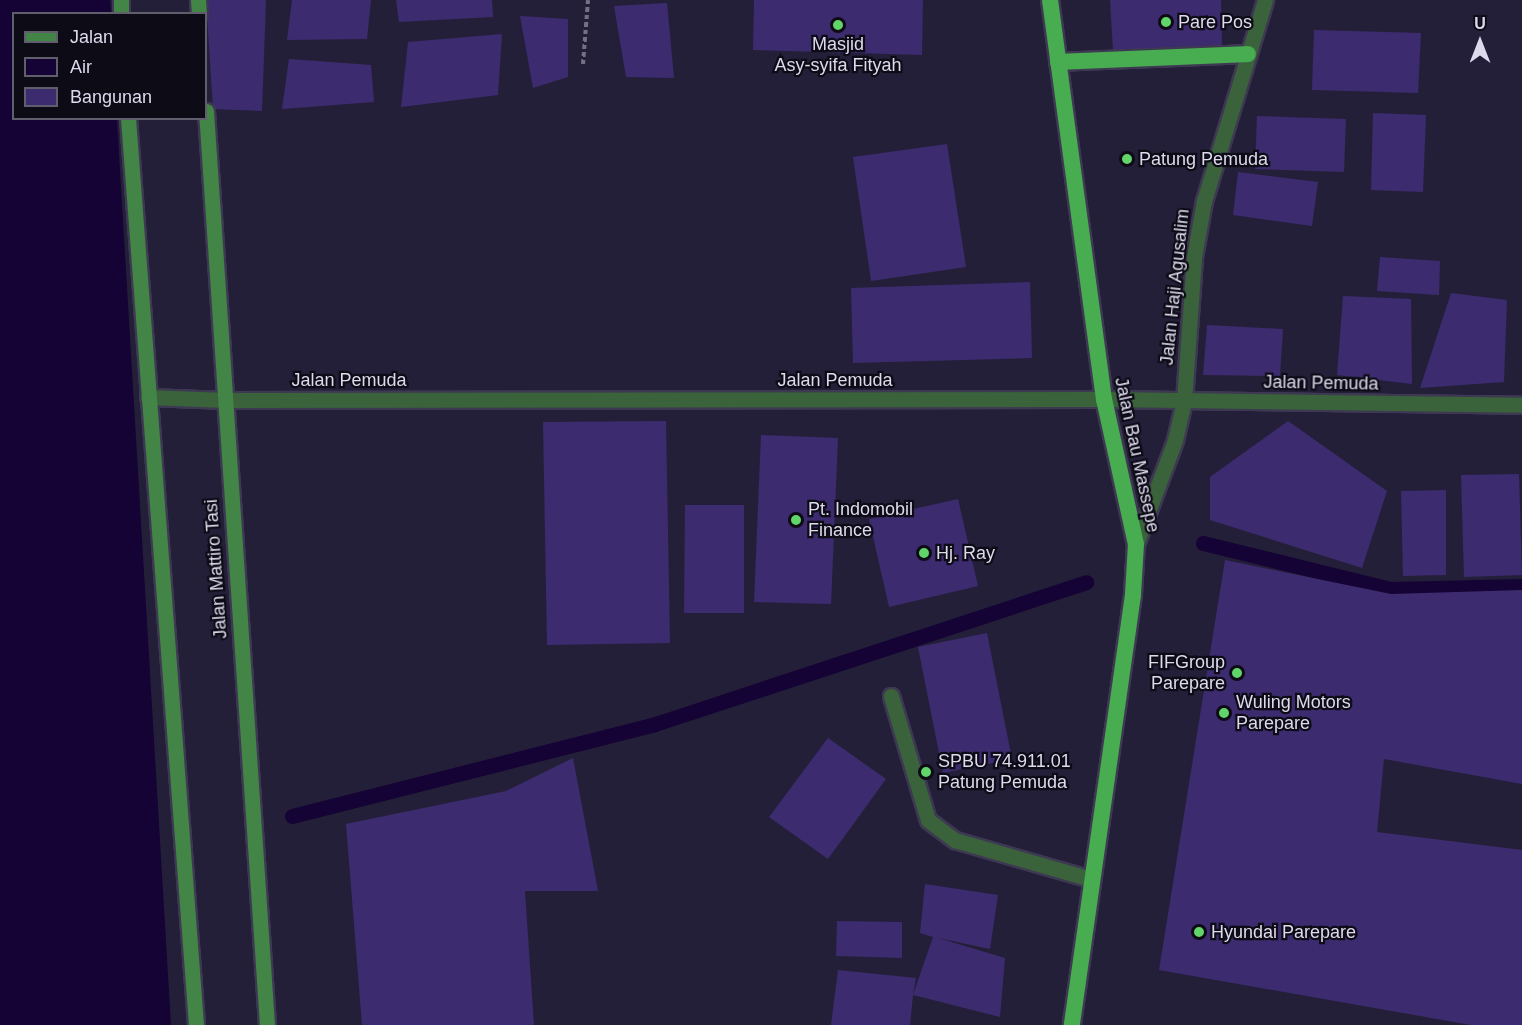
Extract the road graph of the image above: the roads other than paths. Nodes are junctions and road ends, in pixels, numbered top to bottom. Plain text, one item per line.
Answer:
1 (1050, 0) edge
2 (1265, 0) edge
3 (1248, 54) junction
4 (1058, 62) junction
5 (128, 120) edge
6 (207, 120) edge
7 (148, 396) junction
8 (1104, 399) junction
9 (225, 400) junction
10 (1184, 401) junction
11 (1522, 405) edge
12 (1136, 544) junction
13 (891, 696) dead end
14 (1091, 879) junction
15 (196, 1025) edge
16 (267, 1025) edge
17 (1072, 1025) edge

1 - 4 highway, Jalan Bau Massepe
2 - 3 street, Jalan Haji Agusalim
3 - 4 highway
3 - 10 street, Jalan Haji Agusalim
4 - 8 highway, Jalan Bau Massepe
5 - 7 main road
6 - 9 main road, Jalan Mattiro Tasi
7 - 9 street, Jalan Pemuda
7 - 15 main road
8 - 9 street, Jalan Pemuda
8 - 10 street, Jalan Pemuda
8 - 12 highway, Jalan Bau Massepe
9 - 16 main road, Jalan Mattiro Tasi
10 - 11 street, Jalan Pemuda
10 - 12 street, Jalan Haji Agusalim
12 - 14 highway, Jalan Bau Massepe
13 - 14 street
14 - 17 highway, Jalan Bau Massepe

